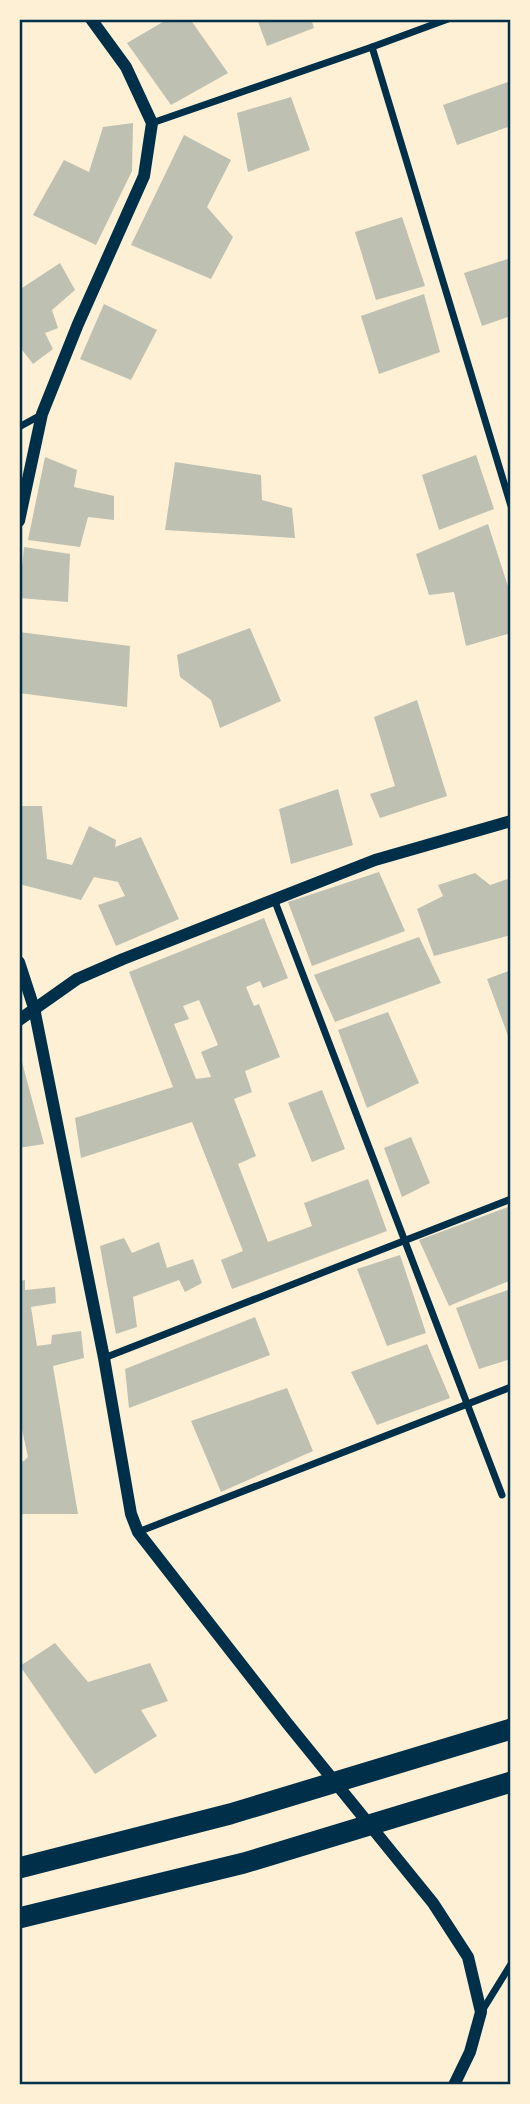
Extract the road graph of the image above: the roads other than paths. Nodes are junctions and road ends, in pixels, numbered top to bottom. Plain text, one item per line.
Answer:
1 (91, 19) edge
2 (448, 19) edge
3 (372, 47) junction
4 (152, 123) junction
5 (42, 414) junction
6 (19, 428) edge
7 (511, 506) edge
8 (19, 521) edge
9 (511, 821) edge
10 (274, 899) junction
11 (19, 962) edge
12 (34, 1008) junction
13 (19, 1020) edge
14 (511, 1199) edge
15 (404, 1240) junction
16 (104, 1358) junction
17 (511, 1387) edge
18 (467, 1404) junction
19 (502, 1495) dead end
20 (138, 1532) junction
21 (511, 1729) edge
22 (511, 1782) edge
23 (19, 1868) edge
24 (19, 1918) edge
25 (511, 1964) edge
26 (481, 2012) junction
27 (454, 2085) edge

1 - 4 street
2 - 3 street
3 - 4 street
3 - 7 street
4 - 5 street
5 - 6 street
5 - 8 street
9 - 10 street
10 - 12 street
10 - 15 street
11 - 12 street
12 - 13 street
12 - 16 street
14 - 15 street
15 - 16 street
15 - 18 street
16 - 20 street
17 - 18 street
18 - 19 street
18 - 20 street
20 - 26 street
21 - 23 highway
22 - 24 highway
25 - 26 street
26 - 27 street

